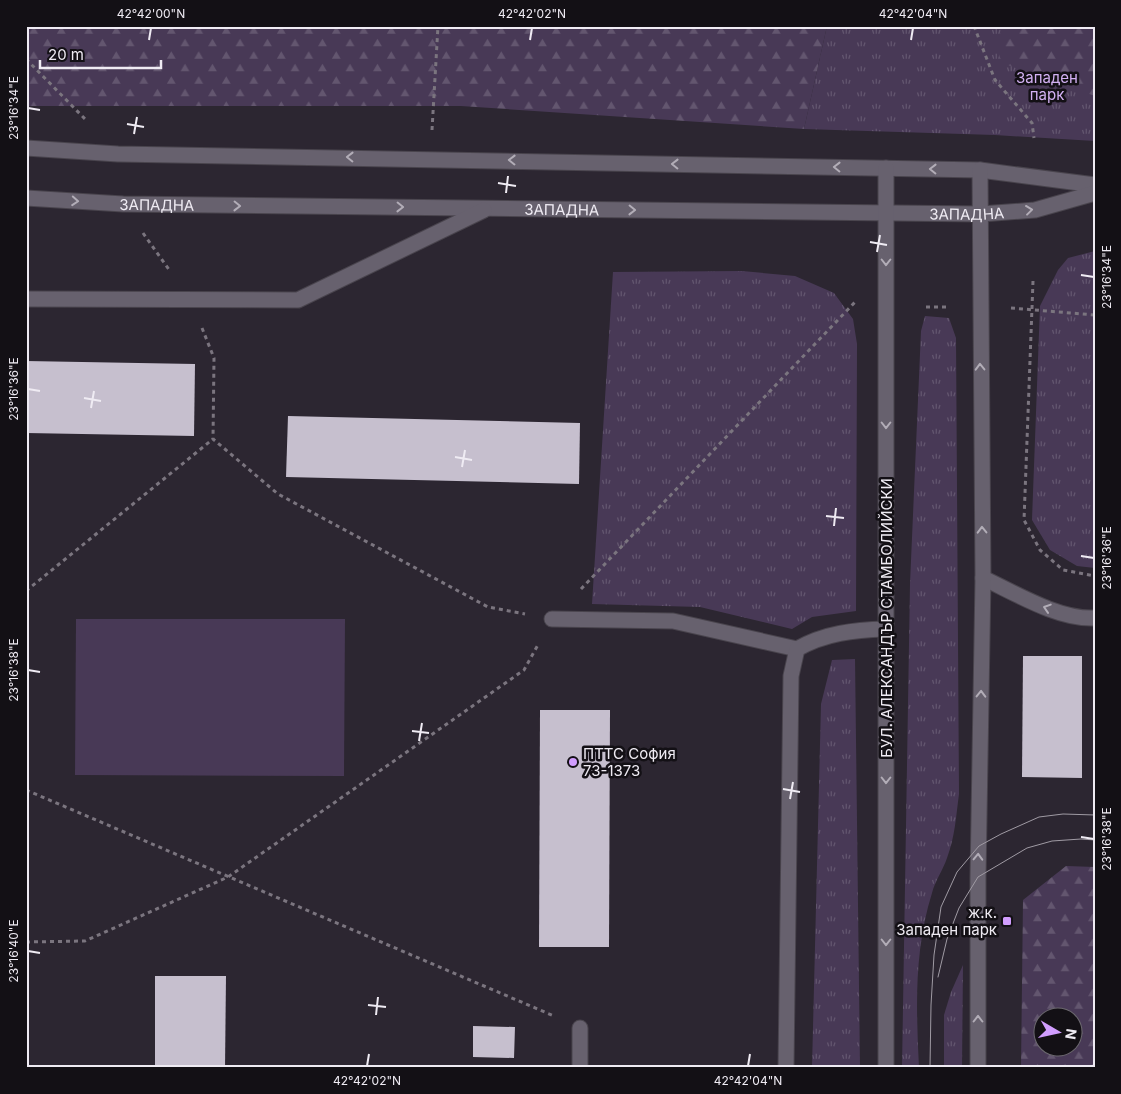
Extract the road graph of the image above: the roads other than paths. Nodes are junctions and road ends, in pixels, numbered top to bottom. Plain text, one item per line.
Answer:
1 (26, 148) edge
2 (886, 168) junction
3 (980, 170) junction
4 (1095, 185) edge
5 (1095, 193) edge
6 (26, 198) edge
7 (488, 208) junction
8 (886, 214) junction
9 (981, 214) junction
10 (26, 299) edge
11 (983, 578) junction
12 (1095, 618) edge
13 (552, 619) road end
14 (886, 629) junction
15 (797, 649) junction
16 (580, 1028) road end
17 (580, 1068) edge
18 (786, 1068) edge
19 (886, 1068) edge
20 (978, 1068) edge

2 -> 1 street
3 -> 2 street
2 - 8 street, БУЛ. АЛЕКСАНДЪР СТАМБОЛИЙСКИ
3 - 4 street
3 - 9 street
9 -> 5 street, ЗАПАДНА
6 -> 7 street, ЗАПАДНА
7 -> 8 street, ЗАПАДНА
7 - 10 street
8 - 9 street, ЗАПАДНА
8 -> 14 street, БУЛ. АЛЕКСАНДЪР СТАМБОЛИЙСКИ
11 -> 9 street
12 -> 11 street
20 -> 11 street
13 - 15 street
14 - 15 street
14 -> 19 street, БУЛ. АЛЕКСАНДЪР СТАМБОЛИЙСКИ
15 - 18 street
16 - 17 street

